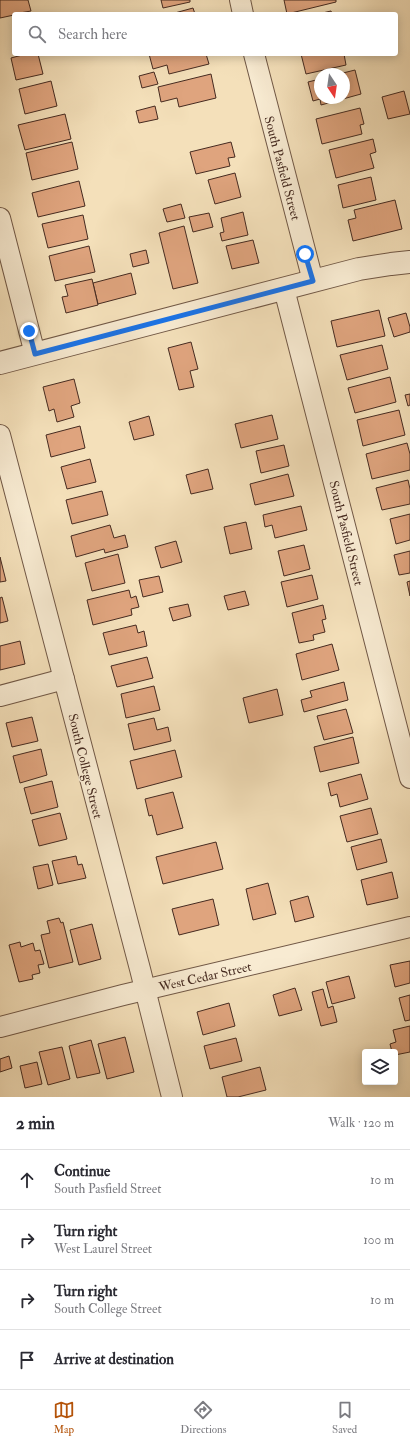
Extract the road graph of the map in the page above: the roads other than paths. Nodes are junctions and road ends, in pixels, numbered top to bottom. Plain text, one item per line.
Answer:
1 (240, 0) edge
2 (243, 12) edge
3 (255, 56) edge
4 (0, 218) edge
5 (410, 262) edge
6 (313, 281) junction
7 (284, 288) junction
8 (35, 354) junction
9 (0, 363) edge
10 (0, 435) edge
11 (64, 679) junction
12 (0, 696) edge
13 (410, 778) edge
14 (410, 927) edge
15 (145, 990) junction
16 (0, 1027) edge
17 (172, 1097) edge

1 - 2 street
3 - 6 street, South Pasfield Street
4 - 8 street
5 - 6 street
6 - 7 street
7 - 8 street
7 - 13 street, South Pasfield Street
8 - 9 street
10 - 11 street, South College Street
11 - 12 street
11 - 15 street, South College Street
14 - 15 street, West Cedar Street
15 - 16 street, West Cedar Street
15 - 17 street, South College Street

